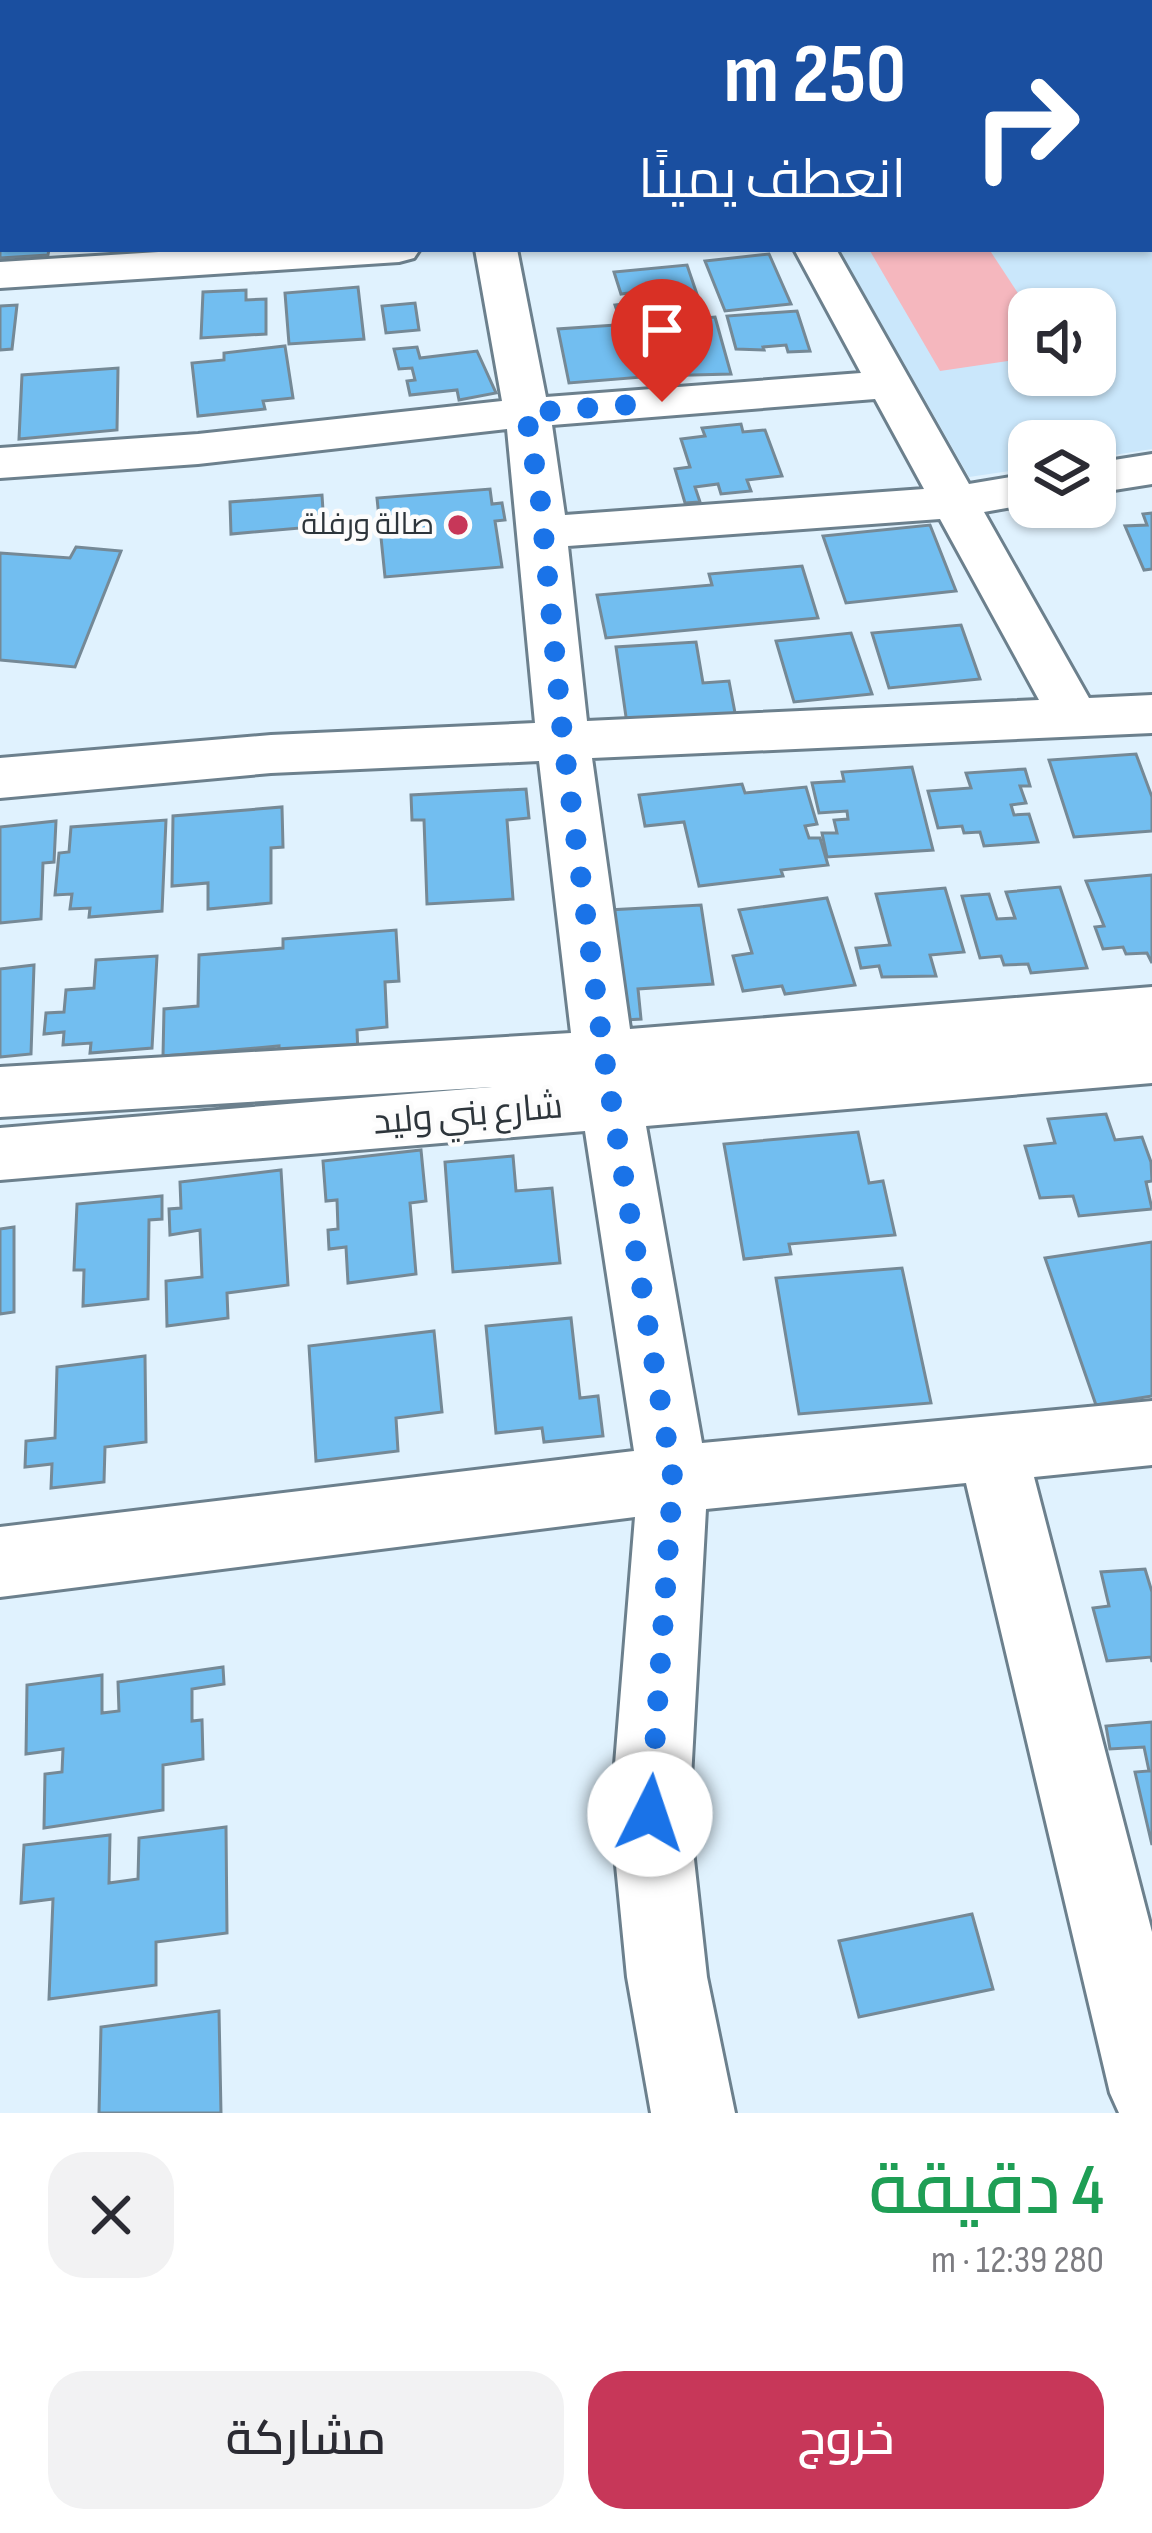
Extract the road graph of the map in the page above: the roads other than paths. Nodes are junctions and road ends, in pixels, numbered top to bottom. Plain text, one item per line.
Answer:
1 (351, 252) edge
2 (497, 252) edge
3 (816, 252) edge
4 (0, 274) edge
5 (890, 384) junction
6 (526, 413) junction
7 (0, 463) edge
8 (1152, 469) edge
9 (1116, 475) edge
10 (1008, 493) edge
11 (956, 502) junction
12 (544, 532) junction
13 (1152, 714) edge
14 (1075, 719) junction
15 (563, 740) junction
16 (0, 778) edge
17 (1152, 1011) edge
18 (1152, 1058) edge
19 (607, 1080) junction
20 (0, 1092) edge
21 (0, 1154) edge
22 (1152, 1433) edge
23 (992, 1449) junction
24 (673, 1479) junction
25 (0, 1562) edge
26 (1152, 2093) edge
27 (693, 2113) edge

1 - 4 street
2 - 6 street
3 - 5 street
5 - 6 street
5 - 11 street
6 - 7 street
6 - 12 street
8 - 9 street
10 - 11 street
11 - 12 street
11 - 14 street
12 - 15 street
13 - 14 street
14 - 15 street
15 - 16 street
15 - 19 street
17 - 19 street, شارع بني وليد
18 - 19 street, شارع بني وليد
19 - 20 street, شارع بني وليد
19 - 21 street, شارع بني وليد
19 - 24 street
22 - 23 street
23 - 24 street
23 - 26 street
24 - 25 street
24 - 27 street

